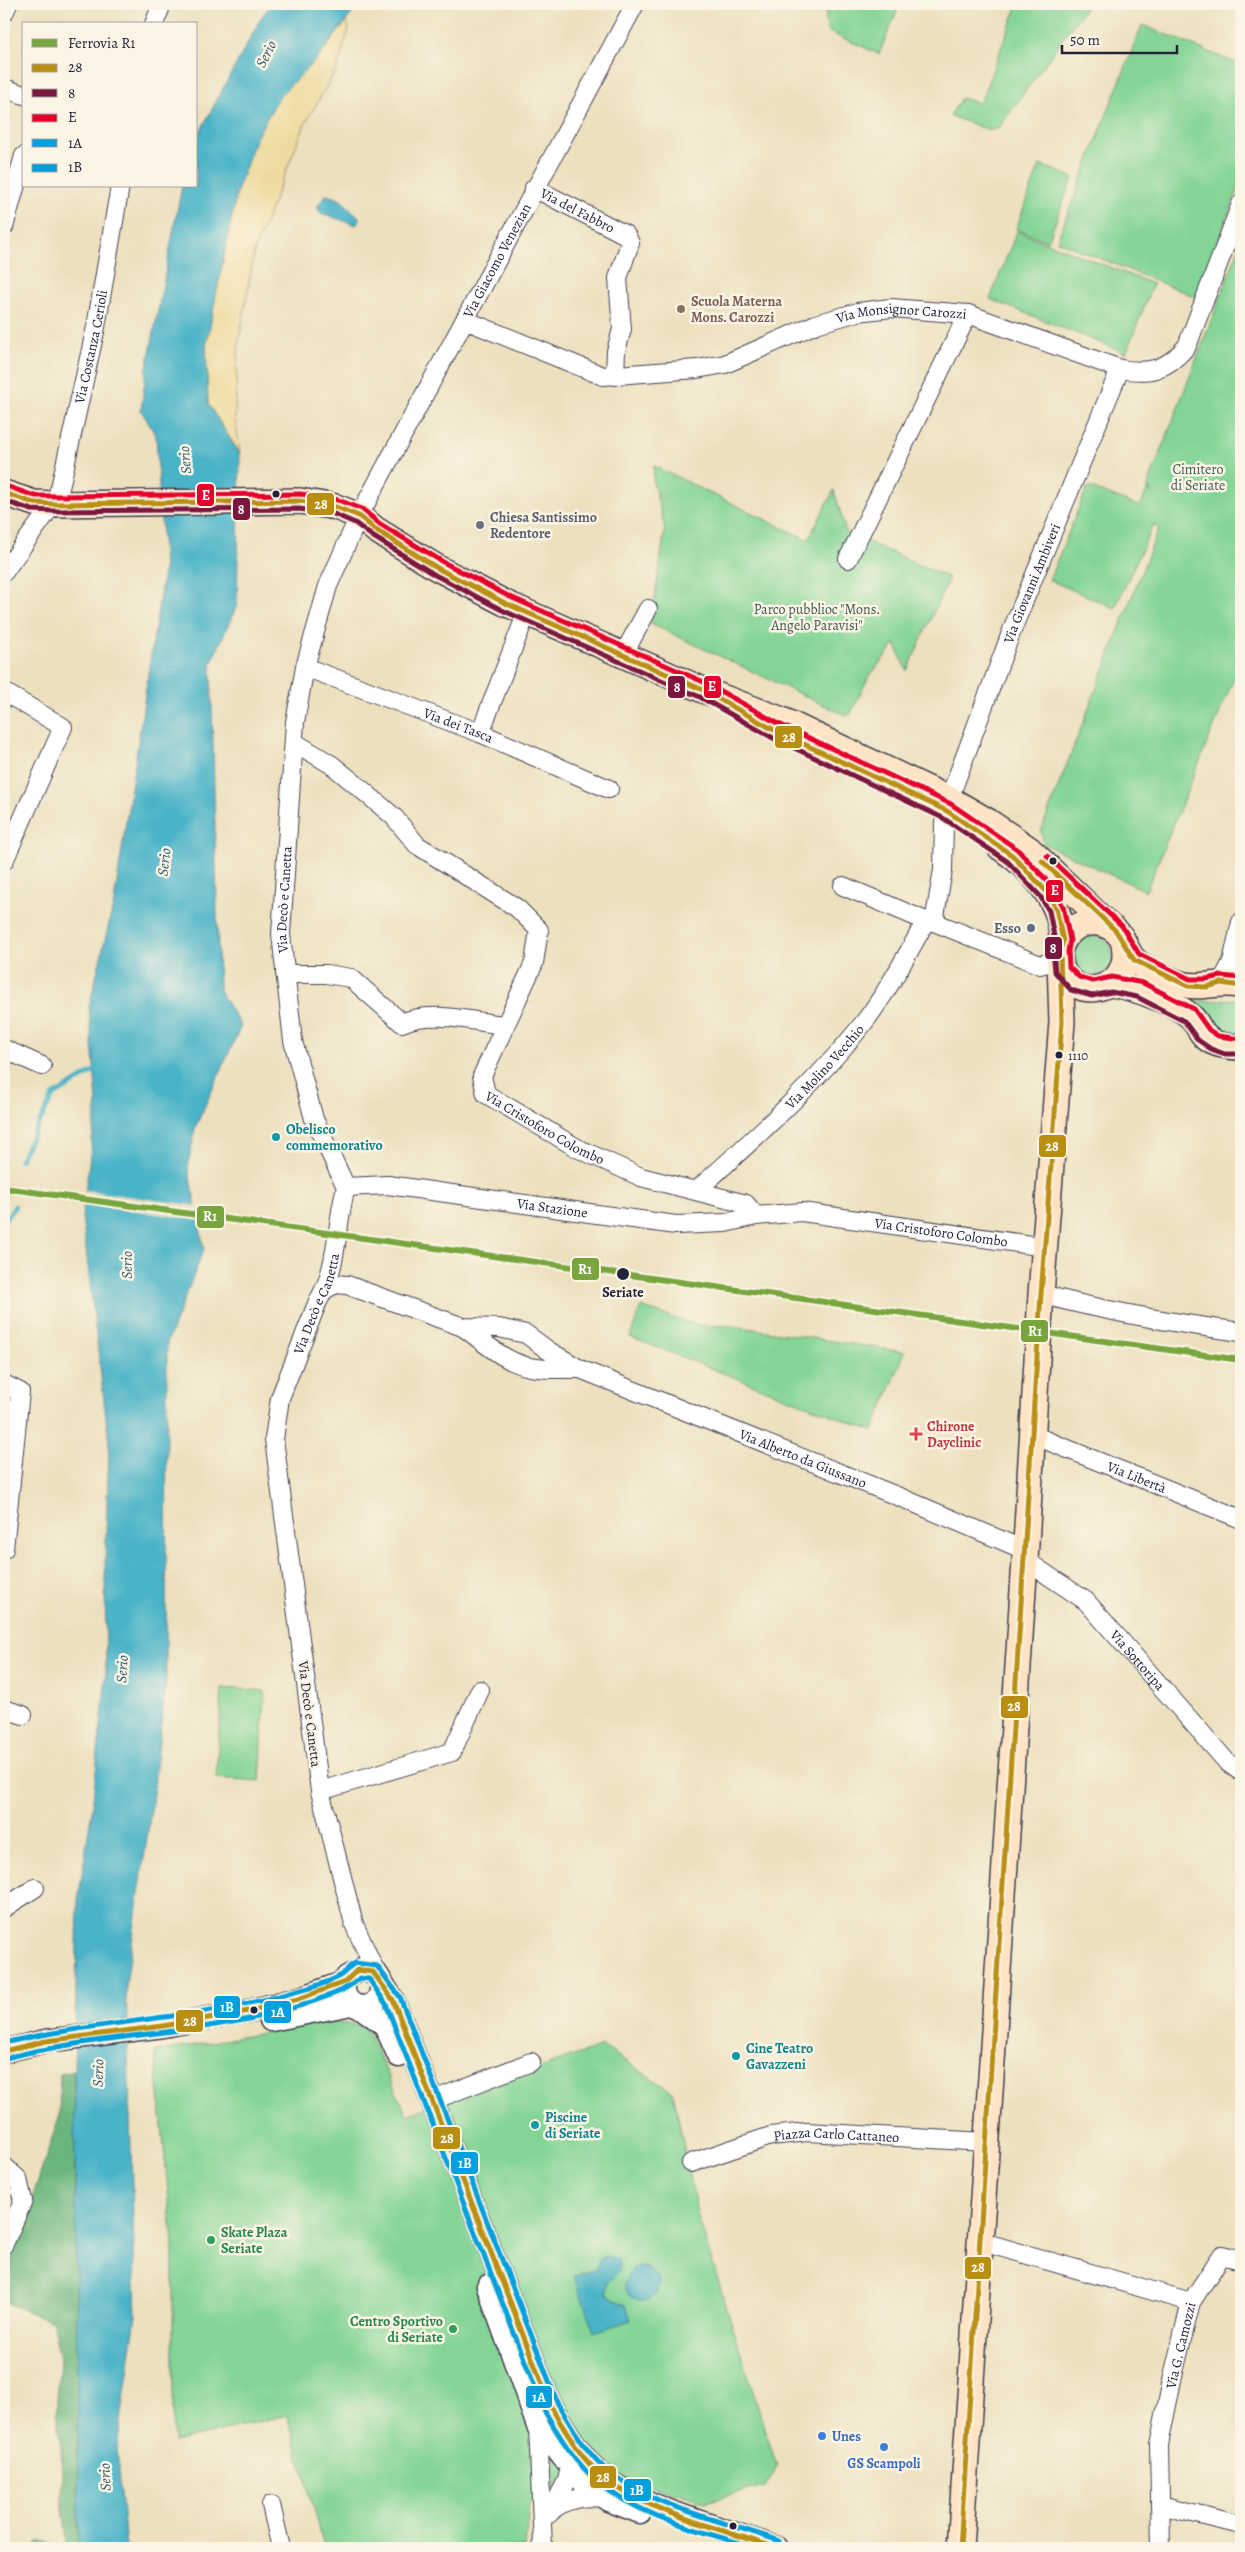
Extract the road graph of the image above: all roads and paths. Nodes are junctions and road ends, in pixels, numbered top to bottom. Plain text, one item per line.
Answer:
1 (8, 4) edge
2 (162, 4) edge
3 (635, 4) edge
4 (4, 13) edge
5 (155, 22) edge
6 (4, 88) edge
7 (22, 94) edge
8 (22, 163) edge
9 (120, 188) edge
10 (534, 188) junction
11 (1241, 204) edge
12 (4, 227) edge
13 (968, 314) junction
14 (465, 320) junction
15 (1120, 369) junction
16 (615, 376) junction
17 (4, 493) edge
18 (53, 504) junction
19 (359, 516) junction
20 (848, 559) dead end
21 (4, 572) edge
22 (648, 609) dead end
23 (527, 612) junction
24 (623, 655) junction
25 (305, 667) junction
26 (703, 690) junction
27 (4, 692) edge
28 (480, 733) junction
29 (294, 742) junction
30 (610, 789) dead end
31 (947, 810) junction
32 (4, 861) edge
33 (843, 886) dead end
34 (930, 922) junction
35 (1241, 922) edge
36 (1117, 935) junction
37 (1061, 951) junction
38 (286, 974) junction
39 (1231, 985) edge
40 (1102, 986) junction
41 (1062, 1022) junction
42 (505, 1026) junction
43 (1241, 1047) edge
44 (4, 1049) edge
45 (42, 1066) dead end
46 (346, 1187) junction
47 (696, 1191) junction
48 (756, 1216) junction
49 (1045, 1247) junction
50 (326, 1289) junction
51 (1041, 1294) junction
52 (463, 1326) junction
53 (499, 1328) junction
54 (1241, 1332) edge
55 (490, 1347) junction
56 (549, 1351) junction
57 (543, 1368) junction
58 (580, 1369) junction
59 (4, 1384) edge
60 (1033, 1435) junction
61 (1241, 1519) edge
62 (4, 1549) edge
63 (1026, 1554) junction
64 (480, 1690) dead end
65 (4, 1709) edge
66 (23, 1715) dead end
67 (1241, 1772) edge
68 (320, 1791) junction
69 (35, 1888) dead end
70 (4, 1908) edge
71 (365, 1978) junction
72 (357, 2006) junction
73 (166, 2032) junction
74 (11, 2050) edge
75 (531, 2062) dead end
76 (431, 2101) junction
77 (986, 2142) junction
78 (691, 2163) dead end
79 (4, 2166) edge
80 (7, 2236) edge
81 (979, 2241) junction
82 (1241, 2260) edge
83 (1190, 2302) junction
84 (514, 2313) junction
85 (538, 2426) junction
86 (570, 2466) junction
87 (608, 2500) junction
88 (271, 2505) dead end
89 (1160, 2505) junction
90 (550, 2511) junction
91 (1241, 2525) edge
92 (716, 2526) junction
93 (544, 2528) junction
94 (281, 2548) edge
95 (543, 2548) edge
96 (776, 2548) edge
97 (960, 2548) edge
98 (1161, 2548) edge

1 - 4 street
2 - 5 street
3 - 10 street, Via Giacomo Venezian
6 - 7 street
8 - 12 street
9 - 18 street, Via Costanza Cerioli
10 - 14 street, Via Giacomo Venezian
10 - 16 street, Via del Fabbro
11 - 15 street, Via Monsignor Carozzi
13 - 15 street, Via Monsignor Carozzi
13 - 16 street, Via Monsignor Carozzi
13 - 20 street
14 - 16 street, Via Monsignor Carozzi
14 - 19 street, Via Giacomo Venezian
15 - 31 street, Via Giovanni Ambiveri
17 - 18 main road
18 - 19 main road
18 - 21 street, Via Costanza Cerioli
19 - 23 main road
19 - 25 street, Via Decò e Canetta
22 - 24 street
23 - 24 main road
23 - 28 street
24 - 26 main road
25 - 28 street, Via dei Tasca
25 - 29 street, Via Decò e Canetta
26 - 31 main road
26 - 37 main road
27 - 32 street
28 - 30 street, Via dei Tasca
29 - 38 street, Via Decò e Canetta
29 - 42 street, Via Cristoforo Colombo
31 - 34 street, Via Molino Vecchio
31 - 36 main road
33 - 34 street
34 - 37 street
34 - 47 street, Via Molino Vecchio
35 - 39 street
36 - 37 main road
36 - 39 main road
36 - 40 main road
37 - 40 main road
37 - 41 main road
38 - 42 street
38 - 46 street, Via Decò e Canetta
40 - 41 main road
40 - 43 main road
41 - 49 main road
42 - 47 street, Via Cristoforo Colombo
44 - 45 street
46 - 48 street, Via Stazione
46 - 50 street, Via Decò e Canetta
47 - 48 street, Via Cristoforo Colombo
48 - 49 street, Via Cristoforo Colombo
49 - 51 main road
50 - 52 street
50 - 68 street, Via Decò e Canetta
51 - 54 street
51 - 60 main road
52 - 53 street
52 - 55 street
53 - 55 street
53 - 56 street
55 - 57 street
56 - 57 street
56 - 58 street
57 - 58 street
58 - 63 street, Via Alberto da Giussano
59 - 62 street
60 - 61 street, Via Libertà
60 - 63 main road
63 - 67 street, Via Sottoripa
63 - 77 main road
64 - 68 street
65 - 66 street
68 - 71 street, Via Decò e Canetta
69 - 70 street
71 - 72 street
71 - 72 street
71 - 73 street
71 - 76 street, Via Decò e Canetta
72 - 73 street
72 - 85 street
73 - 74 street
75 - 76 street
76 - 84 street, Via Decò e Canetta
77 - 78 street, Piazza Carlo Cattaneo
77 - 81 main road
79 - 80 street
81 - 83 street, Via G. Camozzi
81 - 97 main road
82 - 83 street
83 - 89 street, Via G. Camozzi
84 - 86 street, Via Decò e Canetta
84 - 92 street
85 - 86 street
85 - 93 street
86 - 87 street
86 - 90 street
87 - 90 street
87 - 92 street
88 - 94 street
89 - 91 street
89 - 98 street, Via G. Camozzi
90 - 93 street
92 - 96 street
93 - 95 street

